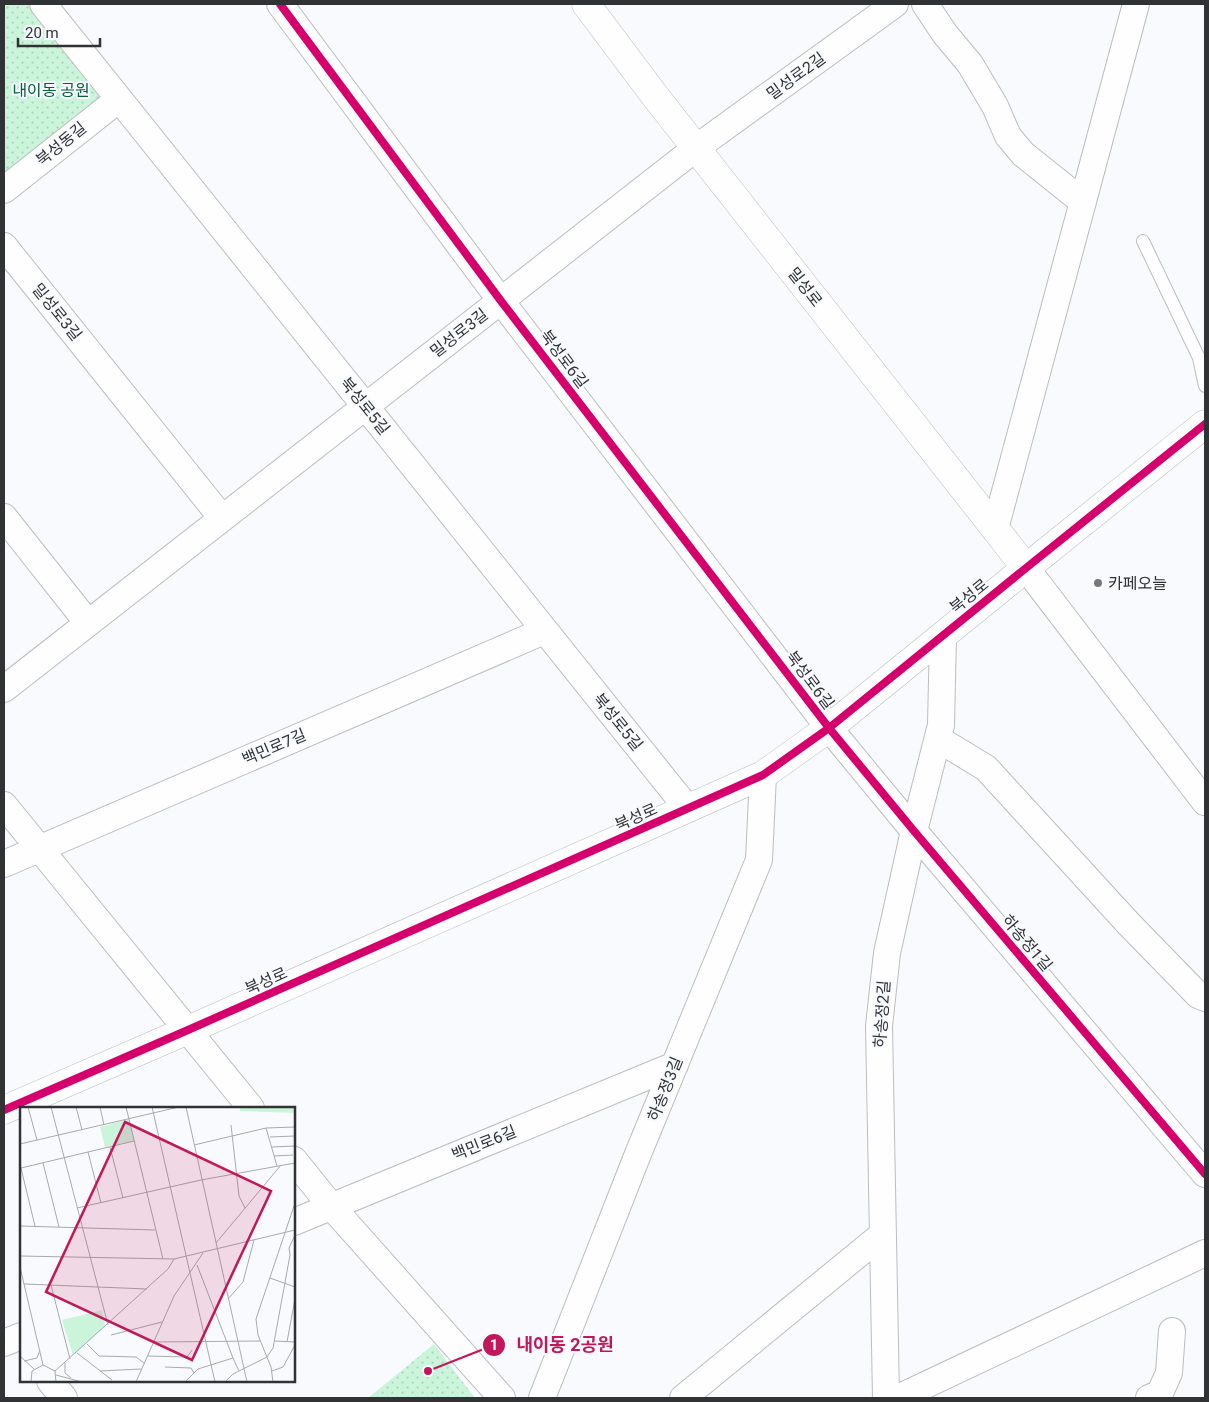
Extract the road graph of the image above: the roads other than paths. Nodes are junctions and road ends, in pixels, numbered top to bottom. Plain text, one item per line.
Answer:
1 (43, 4) edge
2 (280, 4) edge
3 (586, 4) edge
4 (895, 4) edge
5 (925, 4) edge
6 (1136, 4) edge
7 (119, 99) junction
8 (696, 148) junction
9 (4, 190) edge
10 (1083, 202) junction
11 (1143, 241) dead end
12 (4, 246) edge
13 (501, 301) junction
14 (1205, 386) edge
15 (365, 406) junction
16 (1205, 424) edge
17 (4, 517) edge
18 (222, 518) junction
19 (995, 529) junction
20 (1026, 568) junction
21 (88, 623) junction
22 (544, 631) junction
23 (943, 636) junction
24 (4, 689) edge
25 (829, 728) junction
26 (938, 739) junction
27 (762, 775) junction
28 (1205, 802) edge
29 (4, 806) edge
30 (688, 809) junction
31 (914, 831) junction
32 (39, 849) junction
33 (4, 864) edge
34 (1205, 998) edge
35 (188, 1030) junction
36 (675, 1065) junction
37 (250, 1107) edge
38 (4, 1110) edge
39 (295, 1161) edge
40 (1205, 1174) edge
41 (331, 1206) junction
42 (295, 1222) edge
43 (883, 1234) junction
44 (1205, 1253) edge
45 (1172, 1331) dead end
46 (51, 1382) edge
47 (64, 1398) edge
48 (502, 1398) edge
49 (542, 1398) edge
50 (683, 1398) edge
51 (886, 1398) edge
52 (898, 1398) edge
53 (1149, 1398) edge

1 - 7 street, 북성로5길
2 - 13 street, 북성로6길
3 - 8 street, 밀성로
4 - 8 street, 밀성로2길
5 - 10 street
6 - 10 street
7 - 9 street, 북성동길
7 - 15 street, 북성로5길
8 - 13 street, 밀성로3길
8 - 19 street, 밀성로
10 - 19 street
11 - 14 lane
12 - 18 street, 밀성로3길
13 - 15 street, 밀성로3길
13 - 25 street, 북성로6길
15 - 18 street, 밀성로3길
15 - 22 street, 북성로5길
16 - 20 street, 북성로
17 - 21 street
18 - 21 street, 밀성로3길
19 - 20 street, 밀성로
20 - 23 street, 북성로
20 - 28 street
21 - 24 street, 밀성로3길
22 - 30 street, 북성로5길
22 - 32 street, 백민로7길
23 - 25 street, 북성로
23 - 26 street, 하송정2길
25 - 27 street, 북성로
25 - 31 street, 하송정1길
26 - 31 street, 하송정2길
26 - 34 street
27 - 30 street, 북성로
27 - 36 street, 하송정3길
29 - 32 street
30 - 35 street, 북성로
31 - 40 street, 하송정1길
31 - 43 street, 하송정2길
32 - 33 street, 백민로7길
32 - 35 street
35 - 37 street
35 - 38 street, 북성로
36 - 41 street, 백민로6길
36 - 49 street, 하송정3길
39 - 41 street
41 - 42 street, 백민로6길
41 - 48 street
43 - 50 street
43 - 51 street, 하송정2길
44 - 52 street
45 - 53 street
46 - 47 street

